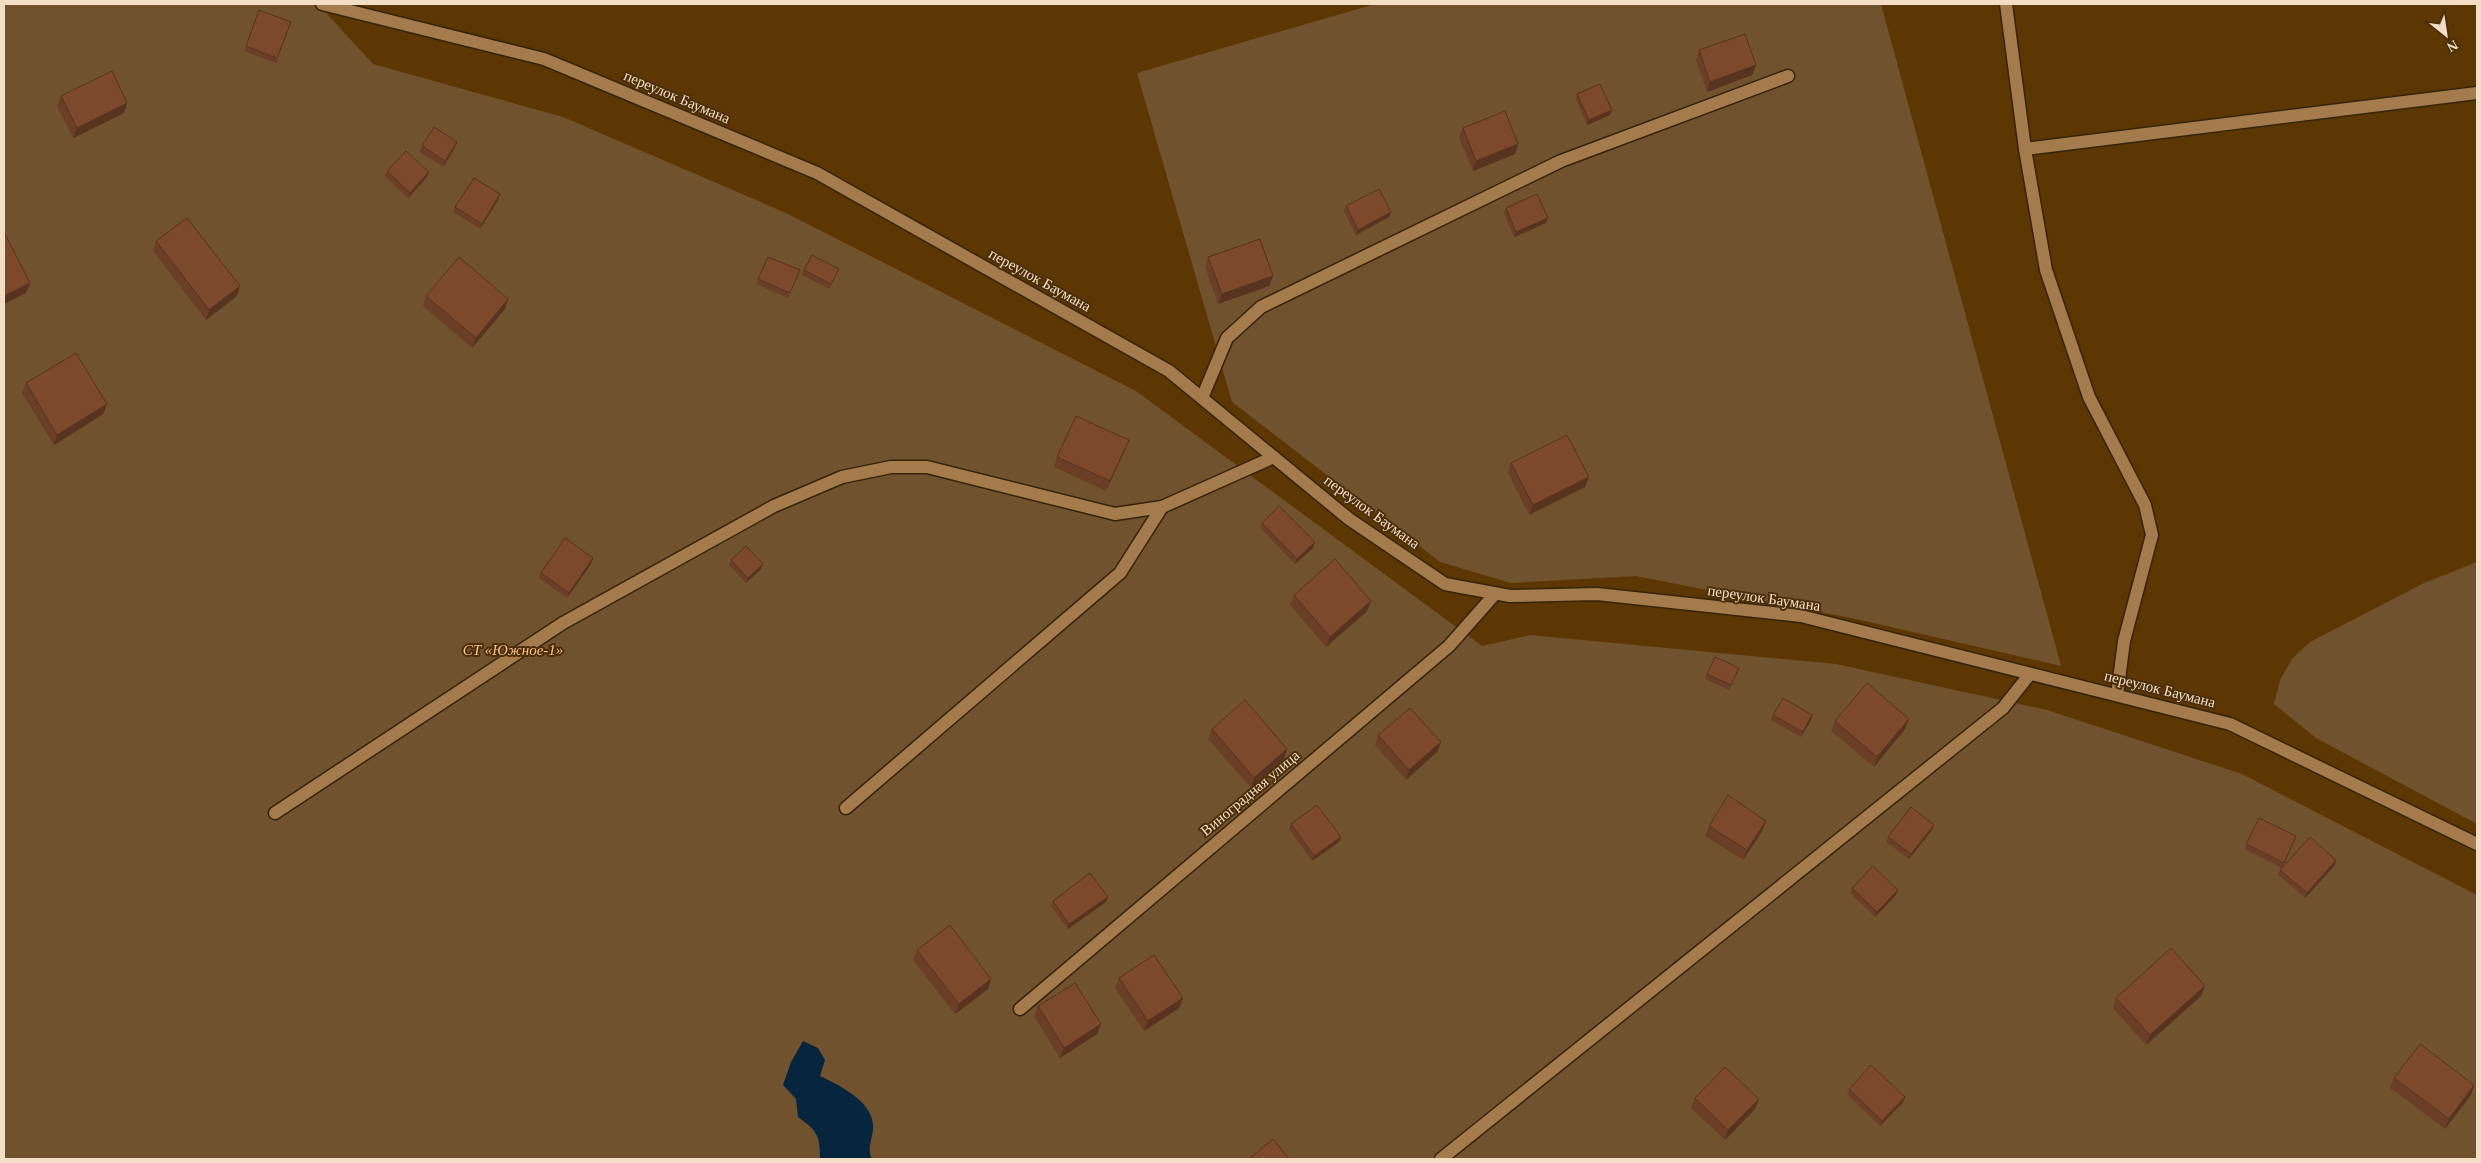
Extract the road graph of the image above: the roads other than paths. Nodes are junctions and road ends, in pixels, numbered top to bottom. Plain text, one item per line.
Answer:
1 (322, 4) edge
2 (2006, 4) edge
3 (1788, 76) dead end
4 (2477, 93) edge
5 (2025, 149) junction
6 (1202, 398) junction
7 (1274, 457) junction
8 (1162, 507) junction
9 (1495, 594) junction
10 (2030, 674) junction
11 (2117, 695) junction
12 (846, 808) dead end
13 (275, 812) dead end
14 (2477, 844) edge
15 (1020, 1009) dead end
16 (1441, 1159) edge

1 - 6 street, переулок Баумана
2 - 5 street
3 - 6 street
4 - 5 street
5 - 11 street
6 - 7 street, переулок Баумана
7 - 8 street
7 - 9 street, переулок Баумана
8 - 12 street
8 - 13 street
9 - 10 street, переулок Баумана
9 - 15 street, Виноградная улица
10 - 11 street, переулок Баумана
10 - 16 street
11 - 14 street, переулок Баумана

